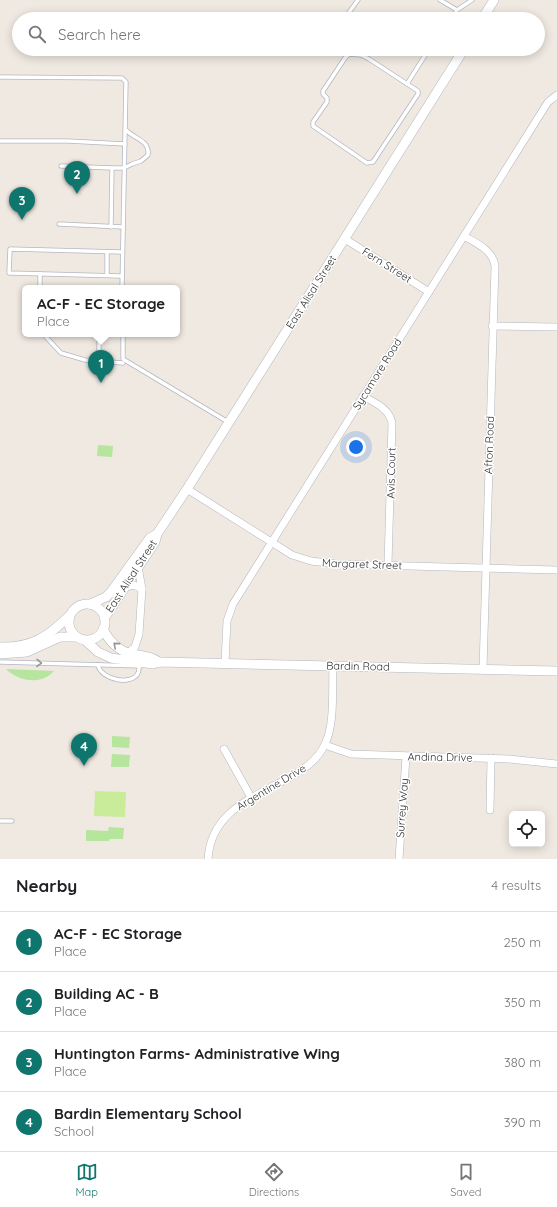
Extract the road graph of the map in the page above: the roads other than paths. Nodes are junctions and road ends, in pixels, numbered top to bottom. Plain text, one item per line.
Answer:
1 (358, 0) edge
2 (440, 0) edge
3 (472, 0) edge
4 (494, 0) edge
5 (457, 10) joint
6 (349, 12) edge
7 (486, 12) edge
8 (346, 56) edge
9 (363, 56) edge
10 (425, 56) edge
11 (459, 56) edge
12 (0, 77) edge
13 (407, 84) junction
14 (557, 95) edge
15 (126, 130) junction
16 (0, 141) edge
17 (125, 144) junction
18 (61, 166) dead end
19 (112, 168) junction
20 (124, 168) junction
21 (59, 224) dead end
22 (111, 227) junction
23 (123, 227) junction
24 (464, 236) junction
25 (345, 238) junction
26 (107, 252) junction
27 (122, 252) junction
28 (40, 274) junction
29 (107, 275) junction
30 (121, 276) junction
31 (40, 285) edge
32 (122, 285) edge
33 (429, 292) junction
34 (492, 326) junction
35 (557, 327) edge
36 (46, 337) edge
37 (99, 337) edge
38 (123, 337) edge
39 (99, 362) junction
40 (123, 363) dead end
41 (363, 396) junction
42 (228, 422) junction
43 (187, 489) junction
44 (157, 534) junction
45 (271, 542) junction
46 (388, 565) junction
47 (138, 567) junction
48 (485, 568) junction
49 (557, 570) edge
50 (125, 587) junction
51 (142, 589) junction
52 (90, 604) junction
53 (69, 616) junction
54 (105, 617) junction
55 (103, 630) junction
56 (76, 638) junction
57 (86, 641) junction
58 (0, 647) edge
59 (128, 652) junction
60 (0, 654) edge
61 (0, 662) edge
62 (155, 663) junction
63 (225, 663) junction
64 (98, 665) junction
65 (139, 666) junction
66 (333, 666) junction
67 (483, 669) junction
68 (557, 671) edge
69 (325, 744) junction
70 (224, 750) dead end
71 (406, 757) junction
72 (492, 758) junction
73 (557, 764) edge
74 (252, 799) junction
75 (490, 810) dead end
76 (0, 821) edge
77 (12, 821) dead end
78 (208, 859) edge
79 (399, 859) edge

1 - 6 lane
2 - 5 lane
3 - 5 lane
4 - 7 street
8 - 13 lane
9 - 13 lane
10 - 13 lane
11 - 25 street, East Alisal Street
12 - 15 lane
14 - 24 street, Sycamore Road
15 - 17 lane
15 - 20 lane
16 - 17 lane
17 - 20 lane
18 - 19 lane
19 - 20 lane
19 - 22 lane
20 - 23 lane
21 - 22 lane
22 - 23 lane
23 - 27 lane
24 - 33 street, Sycamore Road
24 - 34 street, Afton Road
25 - 33 street, Fern Street
25 - 42 street, East Alisal Street
26 - 27 lane
26 - 28 lane
26 - 29 lane
27 - 30 lane
28 - 29 lane
28 - 31 lane
29 - 30 lane
30 - 32 lane
33 - 41 street, Sycamore Road
34 - 35 street
34 - 48 street, Afton Road
36 - 39 lane
37 - 39 lane
38 - 42 lane
39 - 40 lane
41 - 45 street, Sycamore Road
41 - 46 street, Avis Court
42 - 43 street, East Alisal Street
43 - 44 street, East Alisal Street
43 - 45 street, Margaret Street
44 - 47 street, East Alisal Street
44 - 52 street, East Alisal Street
45 - 46 street, Margaret Street
45 - 63 street, Sycamore Road
46 - 48 street, Margaret Street
47 - 50 street, East Alisal Street
47 - 51 street
48 - 49 street, Margaret Street
48 - 67 street, Afton Road
50 - 51 street
50 - 54 street, East Alisal Street
51 - 59 street
52 - 53 street
52 - 54 street
53 - 56 street
53 - 58 street
54 - 55 street
55 - 57 street
59 -> 55 street, Bardin Road
56 - 57 street
56 - 60 street
57 - 62 street, Bardin Road
59 - 62 street, Bardin Road
61 -> 64 lane
62 - 63 street, Bardin Road
62 - 65 lane
63 - 66 street, Bardin Road
64 - 65 lane
64 - 65 lane
66 - 67 street, Bardin Road
66 - 69 street, Argentine Drive
67 - 68 street, Bardin Road
69 - 71 street, Andina Drive
69 - 74 street, Argentine Drive
70 - 74 street
71 - 72 street, Andina Drive
71 - 79 street, Surrey Way
72 - 73 street, Andina Drive
72 - 75 street
74 - 78 street, Argentine Drive
76 - 77 lane

